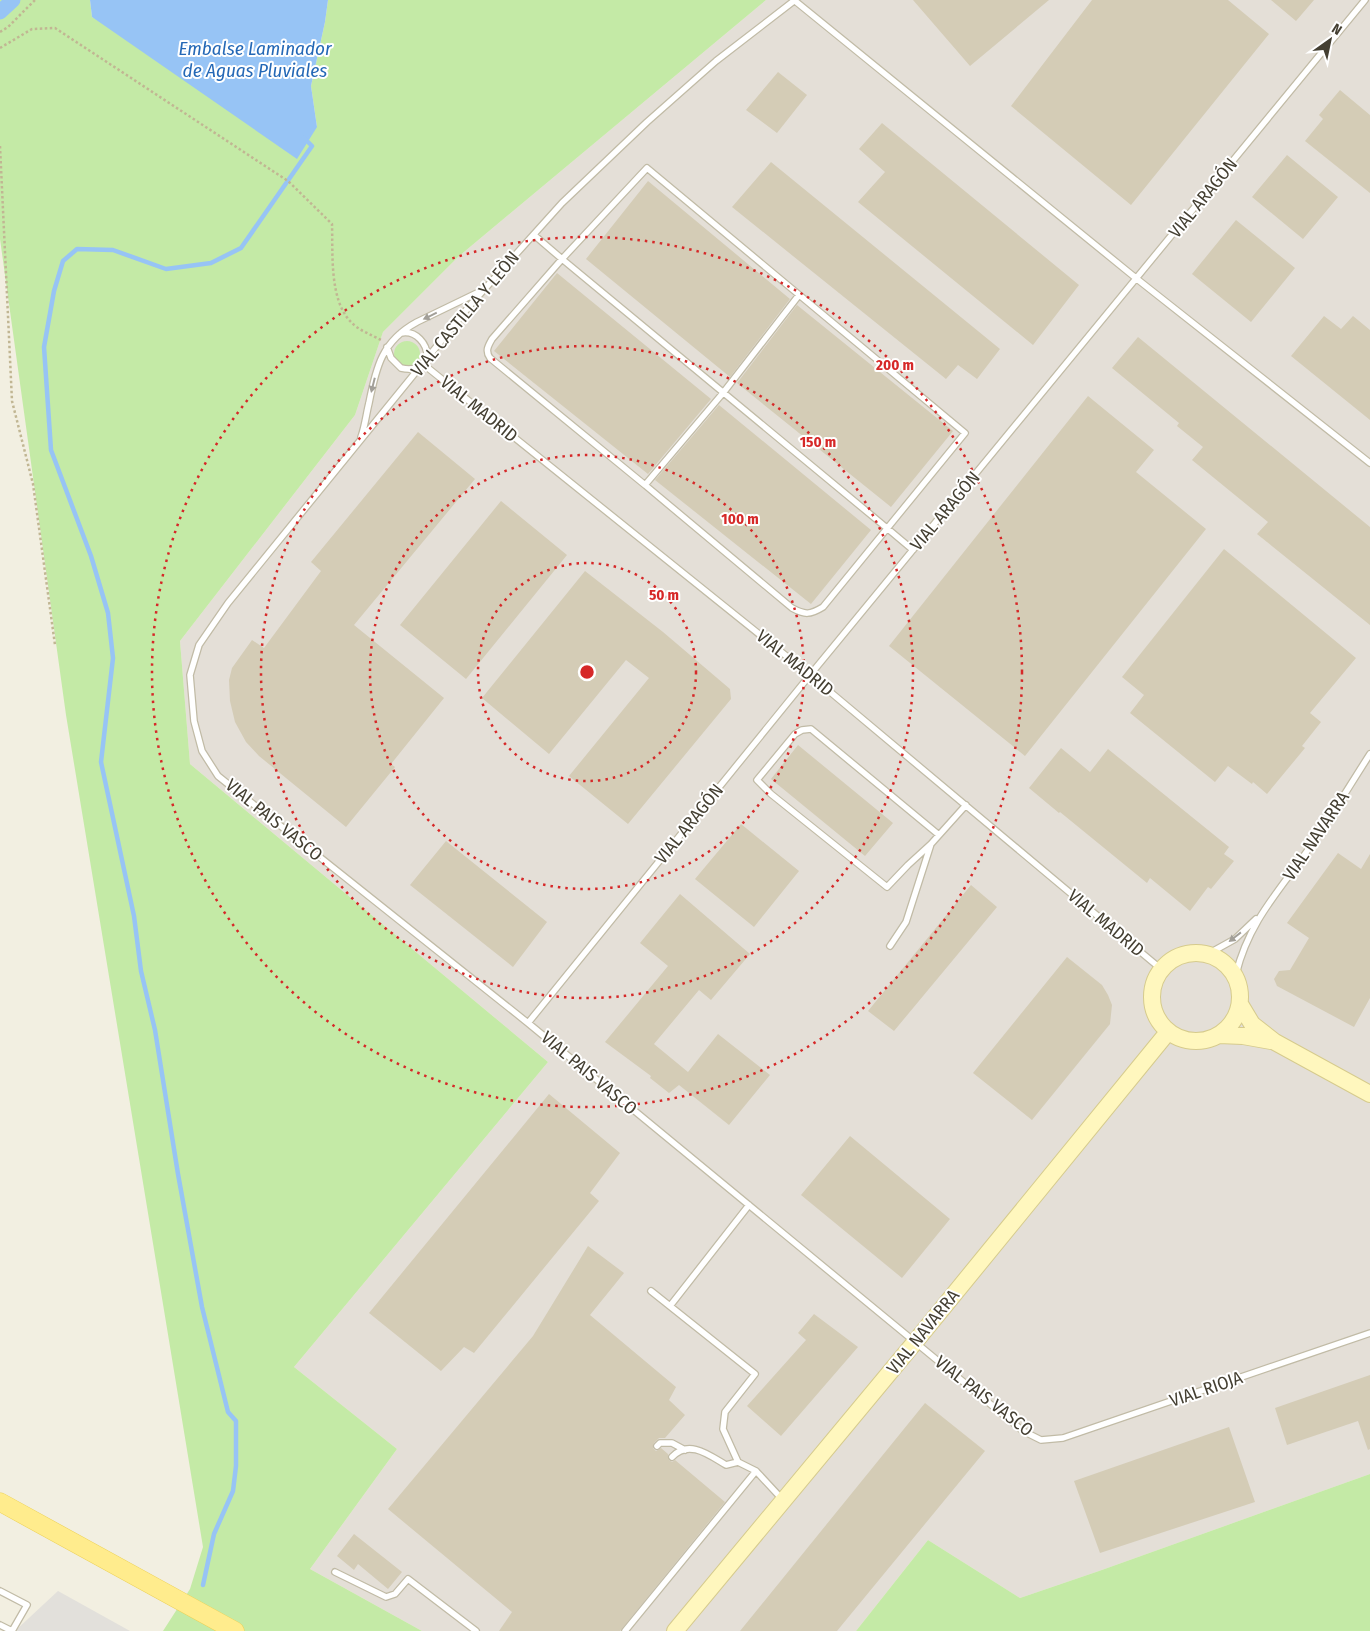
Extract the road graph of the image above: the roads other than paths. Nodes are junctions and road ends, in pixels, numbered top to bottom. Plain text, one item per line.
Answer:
1 (795, 0) edge
2 (1365, 0) edge
3 (534, 235) junction
4 (562, 258) junction
5 (1137, 279) junction
6 (484, 290) junction
7 (800, 295) junction
8 (399, 334) junction
9 (387, 344) junction
10 (425, 362) junction
11 (723, 393) junction
12 (358, 442) junction
13 (1370, 463) edge
14 (646, 485) junction
15 (888, 528) junction
16 (913, 550) junction
17 (810, 674) junction
18 (190, 675) joint
19 (1370, 754) edge
20 (966, 805) junction
21 (939, 835) junction
22 (931, 844) junction
23 (1259, 916) junction
24 (890, 946) dead end
25 (1208, 954) junction
26 (1161, 969) junction
27 (1236, 974) junction
28 (1240, 1004) junction
29 (528, 1023) junction
30 (1168, 1032) junction
31 (1219, 1035) junction
32 (1275, 1042) junction
33 (1370, 1094) edge
34 (749, 1205) junction
35 (650, 1291) dead end
36 (670, 1306) junction
37 (1370, 1333) edge
38 (915, 1342) junction
39 (1041, 1440) joint
40 (658, 1446) dead end
41 (685, 1450) junction
42 (672, 1457) dead end
43 (738, 1462) junction
44 (756, 1471) junction
45 (0, 1488) edge
46 (784, 1500) junction
47 (0, 1502) edge
48 (0, 1515) edge
49 (75, 1544) junction
50 (335, 1572) dead end
51 (0, 1591) edge
52 (0, 1625) edge
53 (12, 1631) edge
54 (235, 1631) edge
55 (476, 1631) edge
56 (625, 1631) edge
57 (675, 1631) edge

1 - 3 lane, VIAL CASTILLA Y LEÒN
1 - 5 lane
2 - 5 lane, VIAL ARAGÓN
3 - 4 lane
3 - 6 lane, VIAL CASTILLA Y LEÒN
4 - 7 lane
4 - 11 lane
4 - 14 lane
5 - 13 lane
5 - 16 lane, VIAL ARAGÓN
6 -> 8 lane
6 - 10 lane, VIAL CASTILLA Y LEÒN
7 - 11 lane
7 - 15 lane
8 - 9 lane
8 - 10 lane
9 - 10 lane
9 -> 12 lane
10 - 12 lane, VIAL CASTILLA Y LEÒN
10 - 17 lane, VIAL MADRID
11 - 14 lane
11 - 15 lane
12 - 18 lane, VIAL CASTILLA Y LEÒN
14 - 15 lane
15 - 16 lane
16 - 17 lane, VIAL ARAGÓN
17 - 20 lane, VIAL MADRID
17 - 29 lane, VIAL ARAGÓN
18 - 29 lane, VIAL PAIS VASCO
19 - 23 lane, VIAL NAVARRA
20 - 21 lane
20 - 26 lane, VIAL MADRID
21 - 22 lane
21 - 22 lane
22 - 24 lane
23 -> 25 lane, VIAL NAVARRA
23 - 27 lane, VIAL NAVARRA
25 - 26 street
25 - 27 street
26 - 30 street
27 - 28 street
28 - 31 street
28 - 32 street
29 - 34 lane, VIAL PAIS VASCO
30 - 31 street
30 - 38 street, VIAL NAVARRA
31 - 32 street
32 - 33 street
34 - 36 lane
34 - 38 lane, VIAL PAIS VASCO
35 - 36 lane
36 - 43 lane
37 - 39 lane, VIAL RIOJA
38 - 39 lane, VIAL PAIS VASCO
38 - 46 street, VIAL NAVARRA
40 - 41 lane
41 - 42 lane
41 - 43 lane
43 - 44 lane
44 - 46 lane
44 - 56 lane
45 - 49 main road
46 - 57 street, VIAL NAVARRA
47 - 49 main road
48 - 49 main road
49 - 54 main road
50 - 55 lane
51 - 53 lane
52 - 53 lane

